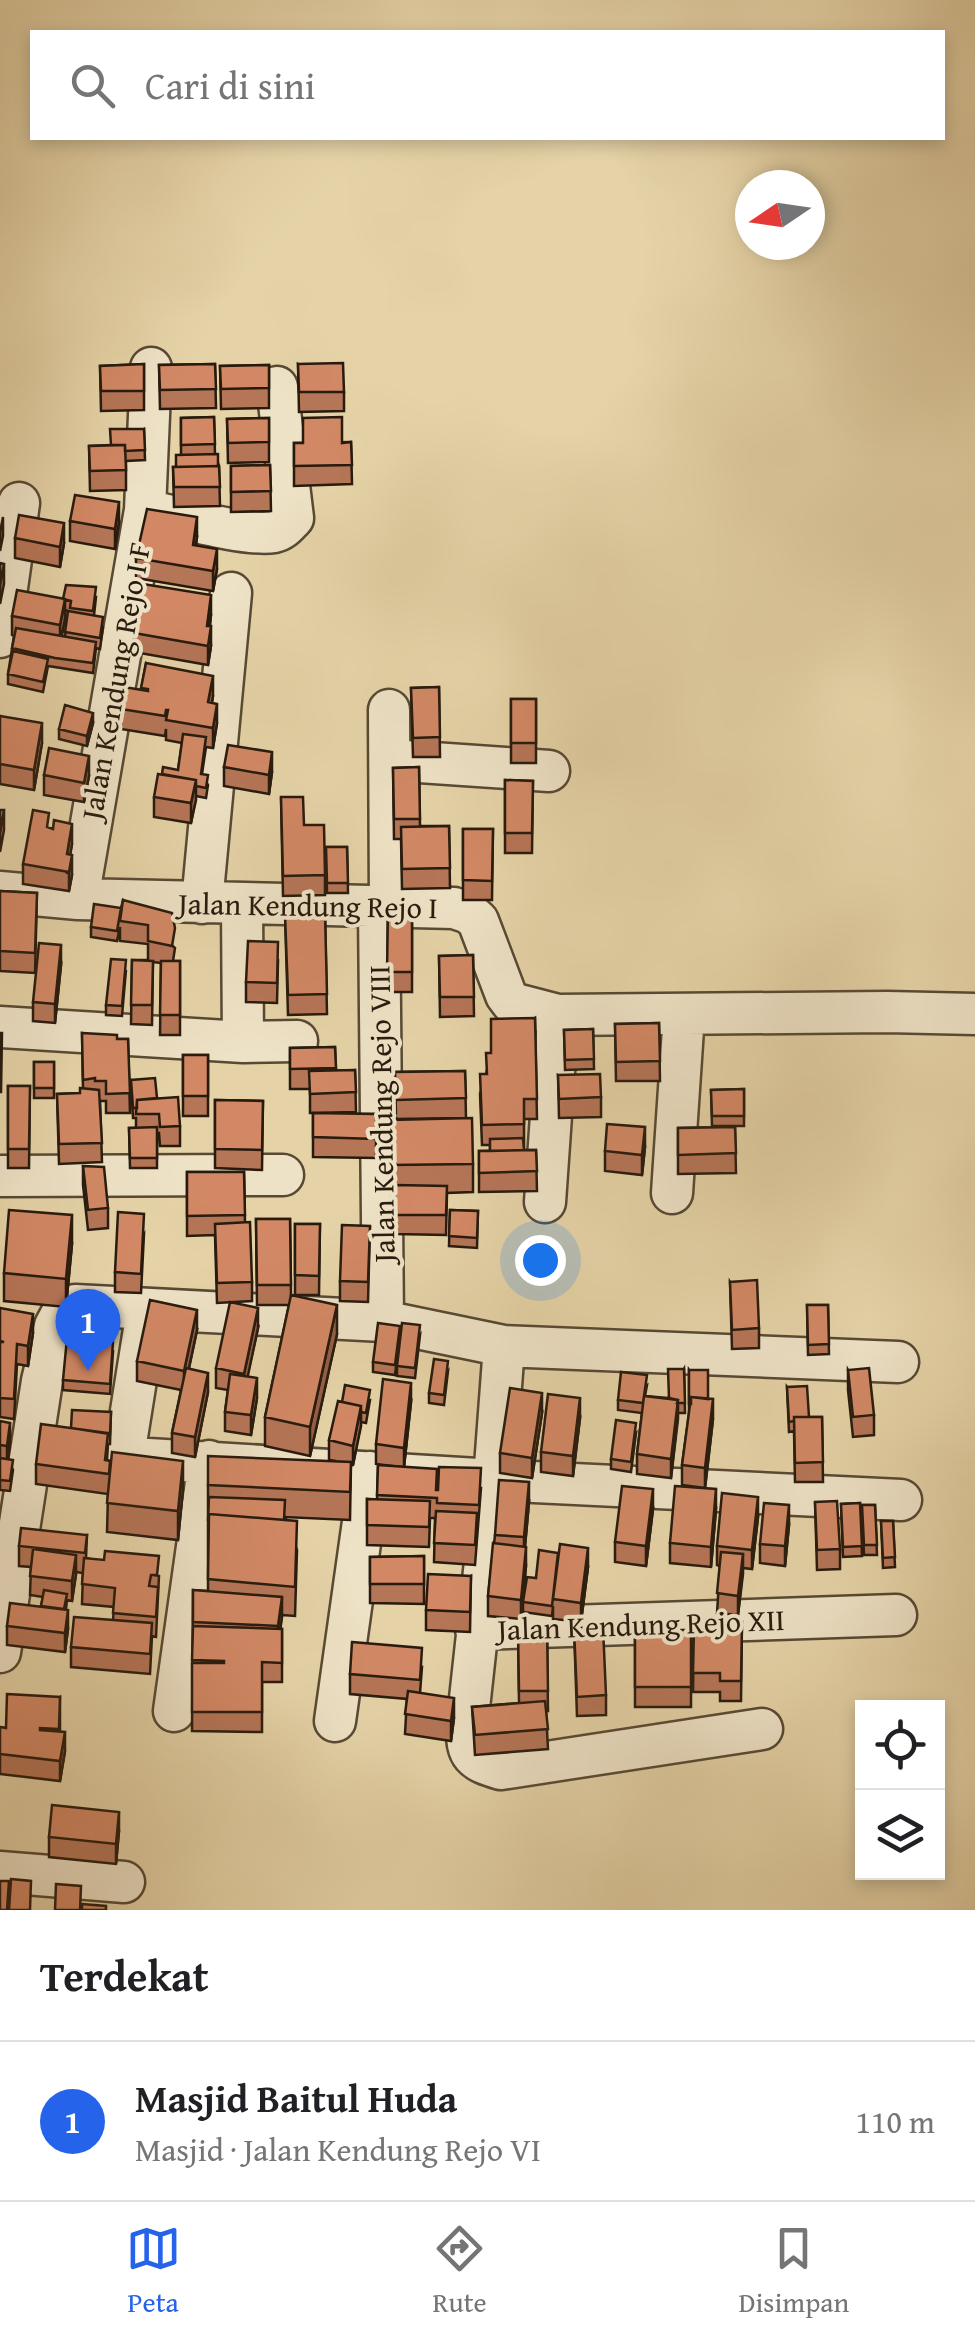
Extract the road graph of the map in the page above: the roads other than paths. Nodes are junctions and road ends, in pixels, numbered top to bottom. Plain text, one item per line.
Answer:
1 (151, 368) dead end
2 (277, 387) dead end
3 (20, 503) dead end
4 (145, 510) junction
5 (230, 593) dead end
6 (0, 637) edge
7 (389, 710) dead end
8 (390, 760) junction
9 (549, 771) dead end
10 (0, 892) edge
11 (78, 899) junction
12 (202, 903) junction
13 (242, 904) junction
14 (385, 908) junction
15 (558, 1014) junction
16 (684, 1014) junction
17 (975, 1014) edge
18 (0, 1027) edge
19 (297, 1040) dead end
20 (243, 1042) junction
21 (283, 1175) dead end
22 (0, 1176) edge
23 (672, 1193) dead end
24 (545, 1202) dead end
25 (148, 1308) junction
26 (383, 1321) junction
27 (504, 1346) junction
28 (898, 1362) dead end
29 (209, 1461) junction
30 (370, 1472) junction
31 (494, 1480) junction
32 (901, 1500) dead end
33 (8, 1551) edge
34 (896, 1615) dead end
35 (476, 1629) junction
36 (0, 1652) edge
37 (174, 1711) dead end
38 (335, 1721) dead end
39 (762, 1729) dead end
40 (0, 1872) edge
41 (124, 1882) dead end

1 - 4 street
2 - 4 street, Jalan Kendung Rejo I F
3 - 6 street
4 - 11 street, Jalan Kendung Rejo I F
5 - 12 street
7 - 8 street, Jalan Kendung Rejo VIII
8 - 9 street
8 - 14 street, Jalan Kendung Rejo VIII
10 - 11 street, Jalan Kendung Rejo I
11 - 12 street, Jalan Kendung Rejo I
12 - 13 street, Jalan Kendung Rejo I
13 - 14 street, Jalan Kendung Rejo I
13 - 20 street
14 - 15 street, Jalan Kendung Rejo I
14 - 26 street, Jalan Kendung Rejo VIII
15 - 16 street, Jalan Kendung Rejo I
15 - 24 street
16 - 17 street, Jalan Kendung Rejo I
16 - 23 street
18 - 20 street
19 - 20 street
21 - 22 street
25 - 26 street
25 - 29 street
25 - 33 street
26 - 27 street
27 - 28 street
27 - 31 street, Jalan Kendung Rejo XII
29 - 30 street
29 - 37 street
30 - 31 street
30 - 38 street
31 - 32 street
31 - 35 street, Jalan Kendung Rejo XII
33 - 36 street
34 - 35 street, Jalan Kendung Rejo XII
35 - 39 street
40 - 41 street

